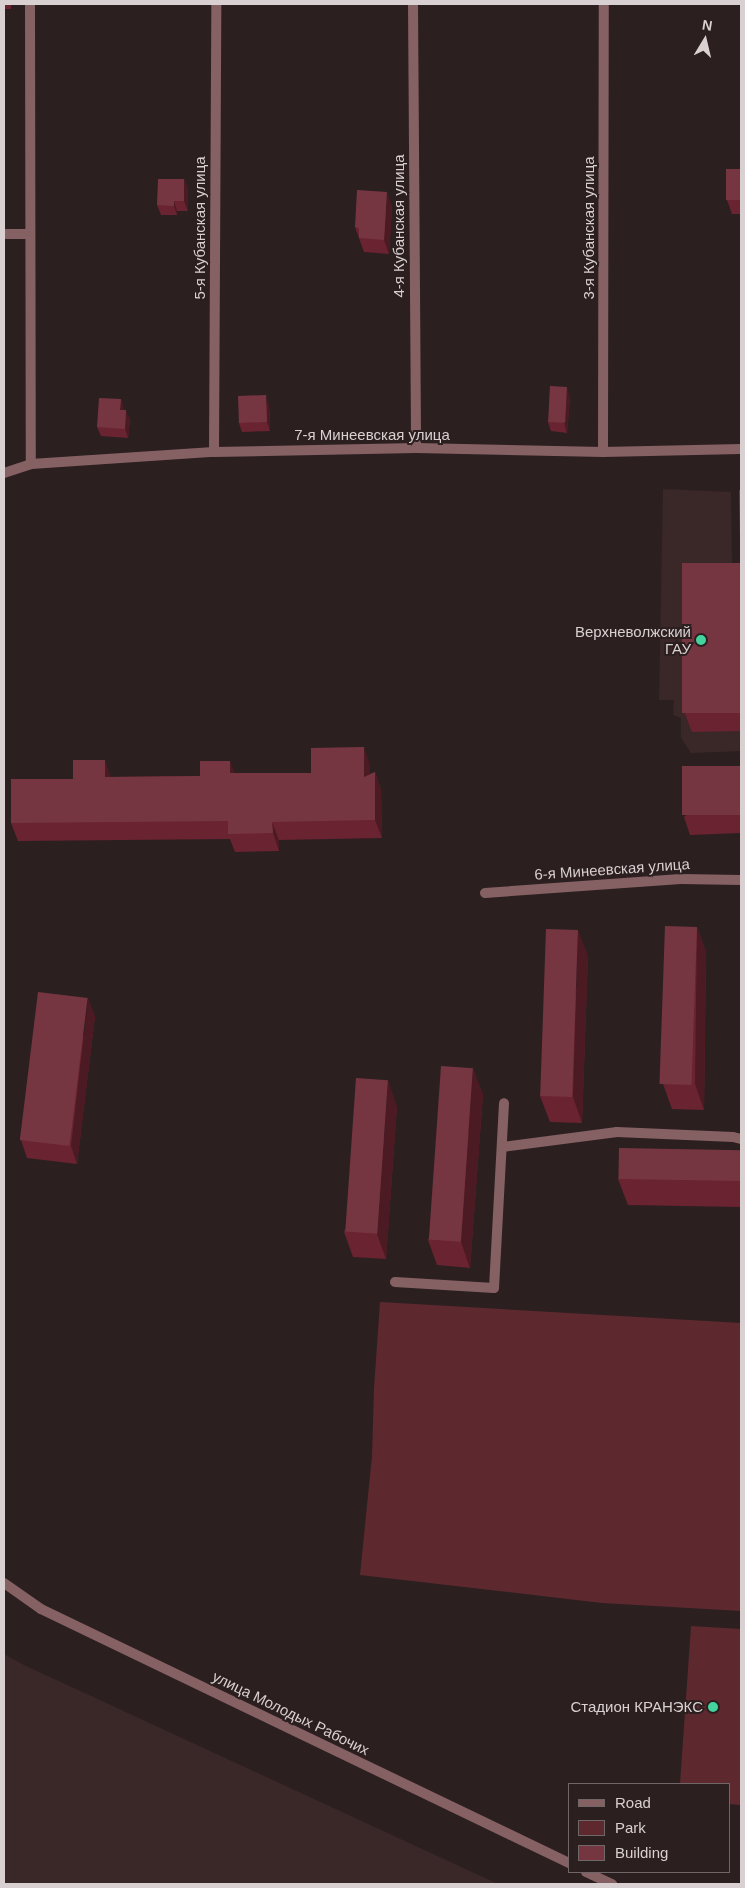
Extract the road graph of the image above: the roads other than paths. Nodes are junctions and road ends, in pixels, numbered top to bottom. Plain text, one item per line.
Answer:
1 (30, 4) edge
2 (216, 4) edge
3 (413, 4) edge
4 (604, 4) edge
5 (4, 234) edge
6 (30, 234) junction
7 (416, 448) junction
8 (741, 449) edge
9 (214, 452) junction
10 (604, 452) junction
11 (31, 464) junction
12 (4, 473) edge
13 (741, 880) edge
14 (485, 893) dead end
15 (504, 1102) dead end
16 (741, 1139) edge
17 (502, 1146) junction
18 (395, 1282) dead end
19 (4, 1583) edge
20 (568, 1863) edge
21 (588, 1873) edge
22 (612, 1884) edge

1 - 6 street
2 - 9 street, 5-я Кубанская улица
3 - 7 street, 4-я Кубанская улица
4 - 10 street, 3-я Кубанская улица
5 - 6 street
6 - 11 street
7 - 9 street, 7-я Минеевская улица
7 - 10 street, 7-я Минеевская улица
8 - 10 street, 7-я Минеевская улица
9 - 11 street, 7-я Минеевская улица
11 - 12 street, 7-я Минеевская улица
13 - 14 street, 6-я Минеевская улица
15 - 17 street
16 - 17 street
17 - 18 street
19 - 20 street, улица Молодых Рабочих
21 - 22 street

